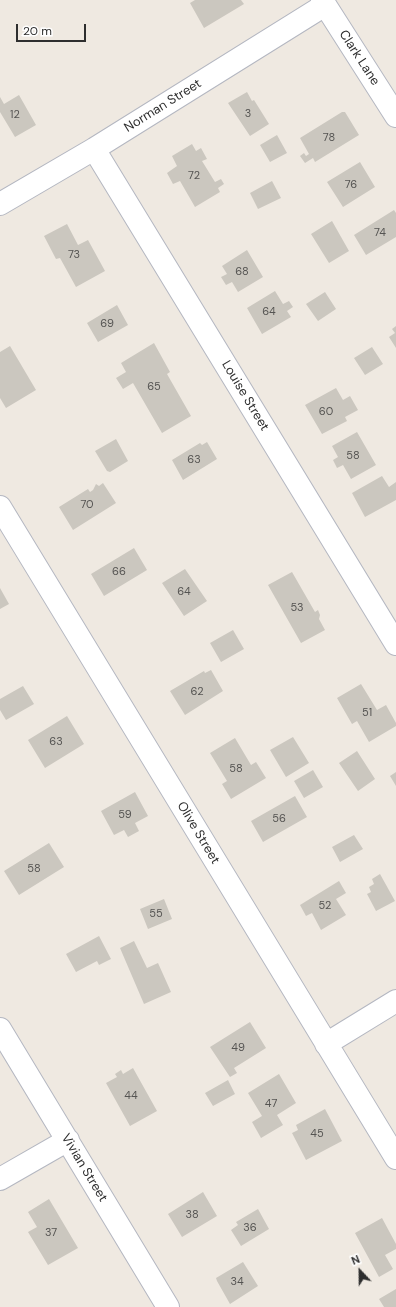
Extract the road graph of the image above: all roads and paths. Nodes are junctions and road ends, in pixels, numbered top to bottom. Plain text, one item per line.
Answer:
1 (324, 2) edge
2 (396, 116) edge
3 (94, 149) junction
4 (0, 204) edge
5 (0, 507) edge
6 (396, 644) edge
7 (396, 1000) edge
8 (0, 1029) edge
9 (326, 1044) junction
10 (68, 1140) junction
11 (396, 1158) edge
12 (0, 1179) edge
13 (168, 1307) edge

1 - 2 street, Clark Lane
1 - 3 street, Norman Street
3 - 4 street, Norman Street
3 - 6 street, Louise Street
5 - 9 street, Olive Street
7 - 9 street
8 - 10 street, Vivian Street
9 - 11 street, Olive Street
10 - 12 street
10 - 13 street, Vivian Street

